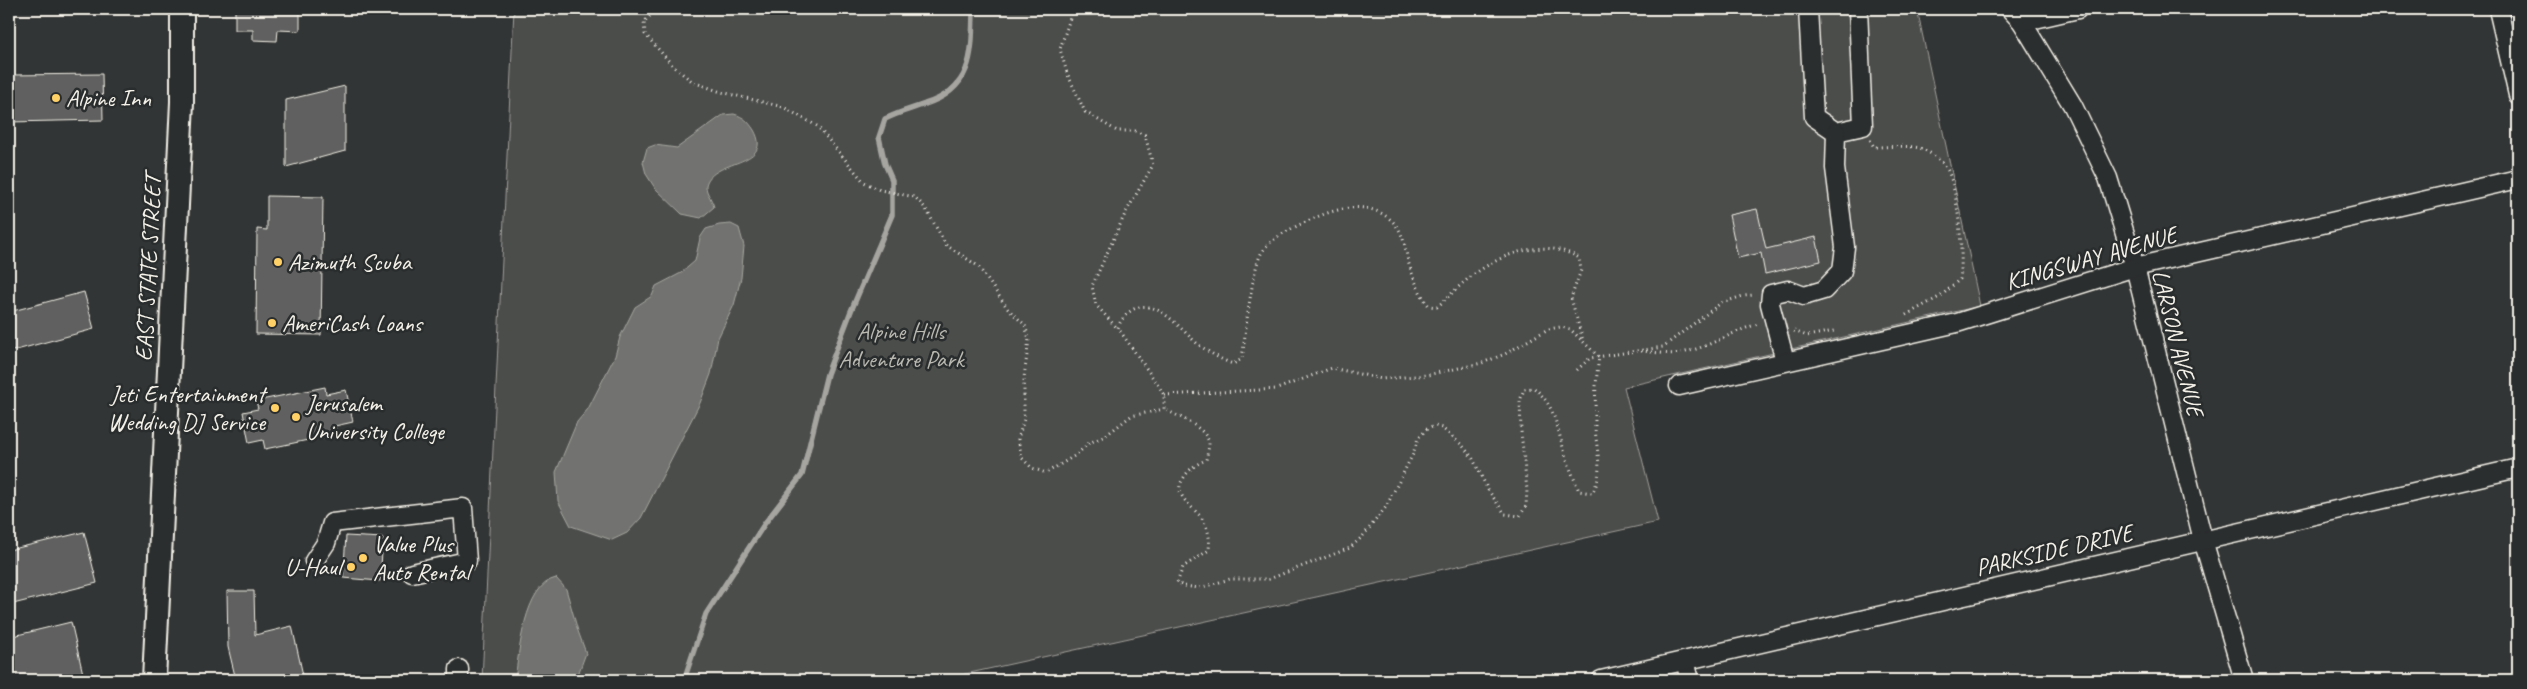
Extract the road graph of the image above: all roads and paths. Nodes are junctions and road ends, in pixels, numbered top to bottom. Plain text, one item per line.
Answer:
1 (182, 9) edge
2 (657, 9) edge
3 (1073, 9) edge
4 (1808, 9) edge
5 (1858, 9) edge
6 (2010, 9) edge
7 (2078, 9) edge
8 (2498, 9) edge
9 (2022, 22) junction
10 (2518, 95) edge
11 (1836, 132) junction
12 (2518, 180) edge
13 (2135, 267) junction
14 (1771, 294) junction
15 (1118, 328) junction
16 (1583, 341) junction
17 (1598, 357) junction
18 (1785, 361) junction
19 (1577, 370) dead end
20 (1679, 386) dead end
21 (1164, 395) junction
22 (1164, 409) junction
23 (2518, 468) edge
24 (2203, 540) junction
25 (314, 561) dead end
26 (412, 573) dead end
27 (1685, 661) junction
28 (154, 680) edge
29 (1601, 680) edge
30 (1690, 680) edge
31 (2244, 680) edge

1 - 28 main road, EAST STATE STREET
2 - 22 path
3 - 15 path
4 - 11 street
5 - 11 street
6 - 9 street, LARSON AVENUE
7 - 9 street
8 - 10 street
9 - 13 street, LARSON AVENUE
11 - 14 street
12 - 13 street, KINGSWAY AVENUE
13 - 18 street, KINGSWAY AVENUE
13 - 24 street, LARSON AVENUE
14 - 17 path
14 - 18 street
15 - 16 path
15 - 21 path
16 - 17 path
16 - 21 path
17 - 19 path
17 - 22 path
18 - 20 street, KINGSWAY AVENUE
21 - 22 path
23 - 24 street, PARKSIDE DRIVE
24 - 27 street, PARKSIDE DRIVE
24 - 31 street, LARSON AVENUE
25 - 26 street
27 - 29 street, PARKSIDE DRIVE
27 - 30 street

